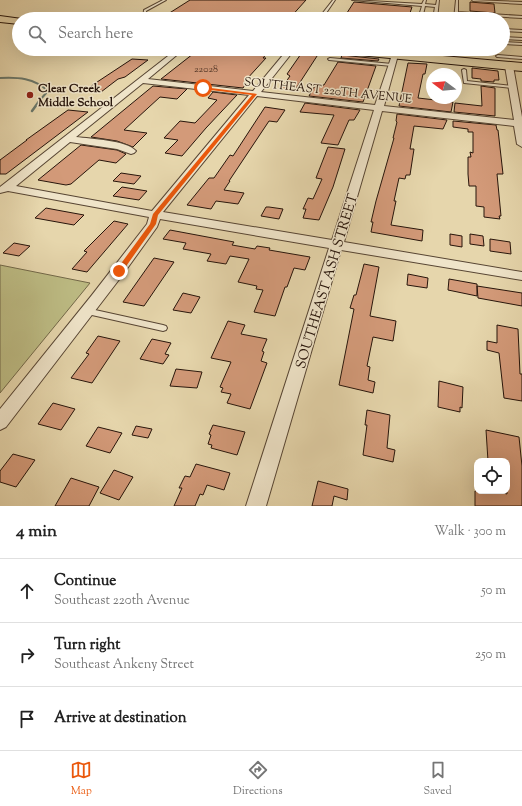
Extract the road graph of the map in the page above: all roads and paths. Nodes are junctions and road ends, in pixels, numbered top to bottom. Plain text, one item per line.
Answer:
1 (165, 0) edge
2 (334, 0) edge
3 (353, 0) edge
4 (425, 0) edge
5 (438, 0) edge
6 (456, 0) edge
7 (473, 0) edge
8 (513, 0) edge
9 (522, 2) edge
10 (424, 5) junction
11 (437, 6) junction
12 (145, 12) edge
13 (325, 12) edge
14 (422, 12) edge
15 (436, 12) edge
16 (456, 12) edge
17 (510, 16) edge
18 (522, 17) edge
19 (0, 19) edge
20 (12, 20) edge
21 (510, 30) edge
22 (522, 31) edge
23 (510, 34) edge
24 (522, 35) edge
25 (510, 38) edge
26 (522, 39) edge
27 (510, 43) edge
28 (522, 44) edge
29 (173, 56) edge
30 (286, 56) edge
31 (395, 56) edge
32 (522, 58) edge
33 (501, 59) junction
34 (522, 67) edge
35 (464, 70) dead end
36 (143, 81) junction
37 (512, 87) junction
38 (255, 94) junction
39 (518, 97) edge
40 (380, 108) junction
41 (520, 124) edge
42 (69, 139) junction
43 (522, 144) edge
44 (131, 151) dead end
45 (4, 189) edge
46 (155, 215) junction
47 (336, 246) junction
48 (522, 276) edge
49 (86, 312) junction
50 (163, 328) dead end
51 (0, 422) edge
52 (256, 506) edge

1 - 12 lane
2 - 13 lane
3 - 10 lane
4 - 10 lane
5 - 11 lane
6 - 16 lane
7 - 9 lane
8 - 9 lane
10 - 11 lane
10 - 14 lane
11 - 15 lane
17 - 18 lane
19 - 20 main road
21 - 22 lane
23 - 24 lane
25 - 26 lane
27 - 28 lane
29 - 36 street
30 - 38 street
31 - 33 main road
31 - 40 street, SOUTHEAST ASH STREET
32 - 33 lane
33 - 34 main road
33 - 37 street
35 - 37 lane
36 - 38 street, SOUTHEAST 220TH AVENUE
36 - 42 street
37 - 39 street
38 - 40 street, SOUTHEAST 220TH AVENUE
38 - 46 street
39 - 41 street
40 - 41 street, SOUTHEAST 220TH AVENUE
40 - 47 street, SOUTHEAST ASH STREET
41 - 43 street
42 - 44 street
42 - 45 street
45 - 46 street
46 - 47 street
46 - 49 street
47 - 48 street
47 - 52 street, SOUTHEAST ASH STREET
49 - 50 lane
49 - 51 street

